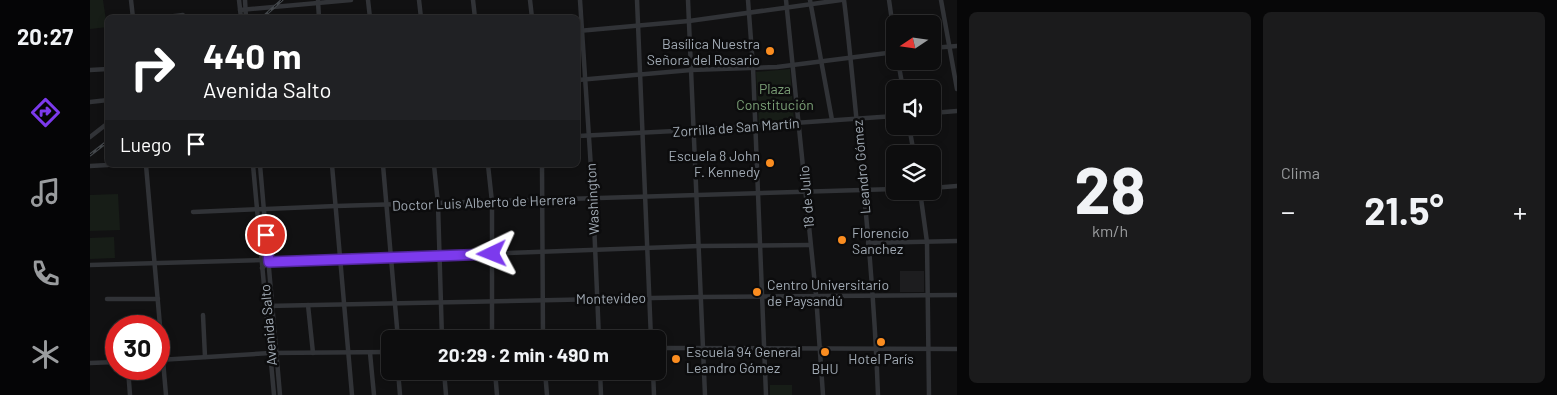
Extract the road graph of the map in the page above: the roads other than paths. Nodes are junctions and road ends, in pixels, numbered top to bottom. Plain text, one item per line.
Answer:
1 (131, 0) edge
2 (239, 0) edge
3 (245, 0) edge
4 (351, 0) edge
5 (368, 0) edge
6 (419, 0) edge
7 (473, 0) edge
8 (530, 0) edge
9 (580, 0) edge
10 (637, 0) edge
11 (688, 0) edge
12 (748, 0) edge
13 (786, 0) edge
14 (842, 0) edge
15 (888, 0) edge
16 (941, 0) edge
17 (318, 2) edge
18 (810, 2) edge
19 (787, 8) junction
20 (243, 10) junction
21 (750, 14) junction
22 (133, 15) edge
23 (242, 15) edge
24 (245, 15) edge
25 (319, 15) edge
26 (370, 15) edge
27 (421, 15) edge
28 (475, 15) edge
29 (532, 15) edge
30 (890, 15) edge
31 (689, 21) junction
32 (638, 26) junction
33 (580, 31) edge
34 (957, 46) edge
35 (941, 47) edge
36 (949, 47) junction
37 (886, 53) edge
38 (851, 57) junction
39 (820, 62) junction
40 (793, 65) junction
41 (753, 68) junction
42 (105, 69) edge
43 (90, 70) edge
44 (691, 70) junction
45 (640, 74) junction
46 (580, 80) edge
47 (585, 80) junction
48 (957, 89) edge
49 (105, 100) edge
50 (90, 102) edge
51 (957, 111) edge
52 (941, 112) edge
53 (886, 116) edge
54 (856, 118) junction
55 (832, 120) junction
56 (799, 124) junction
57 (105, 125) edge
58 (755, 126) junction
59 (694, 130) junction
60 (643, 132) junction
61 (580, 136) edge
62 (589, 136) junction
63 (90, 137) edge
64 (105, 164) edge
65 (90, 166) edge
66 (146, 167) edge
67 (253, 167) edge
68 (260, 167) edge
69 (332, 167) edge
70 (383, 167) edge
71 (434, 167) edge
72 (488, 167) edge
73 (542, 167) edge
74 (957, 186) edge
75 (941, 187) edge
76 (886, 190) edge
77 (864, 191) junction
78 (806, 192) junction
79 (758, 194) junction
80 (697, 196) junction
81 (645, 197) junction
82 (593, 199) junction
83 (542, 200) junction
84 (921, 200) edge
85 (492, 202) junction
86 (438, 204) junction
87 (387, 205) junction
88 (336, 206) junction
89 (257, 209) junction
90 (264, 209) junction
91 (193, 212) dead end
92 (259, 235) junction
93 (266, 235) junction
94 (957, 241) edge
95 (927, 242) junction
96 (868, 243) junction
97 (760, 245) junction
98 (810, 245) junction
99 (699, 246) junction
100 (647, 248) junction
101 (595, 250) junction
102 (542, 252) junction
103 (492, 254) junction
104 (439, 256) junction
105 (392, 258) junction
106 (269, 259) junction
107 (340, 259) junction
108 (262, 261) junction
109 (154, 264) junction
110 (90, 265) edge
111 (262, 268) junction
112 (816, 295) junction
113 (873, 295) junction
114 (928, 295) junction
115 (957, 295) edge
116 (762, 296) junction
117 (701, 297) junction
118 (650, 298) junction
119 (107, 299) dead end
120 (158, 299) junction
121 (597, 299) junction
122 (542, 300) junction
123 (491, 302) junction
124 (440, 303) junction
125 (344, 304) junction
126 (396, 304) junction
127 (273, 305) junction
128 (308, 305) junction
129 (266, 306) junction
130 (159, 315) edge
131 (203, 315) dead end
132 (397, 330) edge
133 (442, 330) edge
134 (492, 330) edge
135 (543, 330) edge
136 (599, 330) edge
137 (652, 330) edge
138 (666, 348) edge
139 (703, 348) junction
140 (764, 348) junction
141 (820, 348) junction
142 (876, 348) junction
143 (929, 348) junction
144 (957, 349) edge
145 (370, 352) junction
146 (381, 352) edge
147 (270, 353) junction
148 (313, 353) junction
149 (348, 353) junction
150 (277, 354) junction
151 (205, 357) junction
152 (170, 359) edge
153 (105, 362) edge
154 (90, 363) edge
155 (129, 380) edge
156 (164, 380) edge
157 (399, 380) edge
158 (445, 380) edge
159 (496, 380) edge
160 (546, 380) edge
161 (601, 380) edge
162 (653, 380) edge
163 (130, 395) edge
164 (166, 395) edge
165 (274, 395) edge
166 (280, 395) edge
167 (352, 395) edge
168 (374, 395) edge
169 (400, 395) edge
170 (446, 395) edge
171 (497, 395) edge
172 (547, 395) edge
173 (602, 395) edge
174 (654, 395) edge
175 (705, 395) edge
176 (766, 395) edge
177 (823, 395) edge
178 (878, 395) edge
179 (929, 395) edge

1 - 22 street
2 - 20 street
3 - 20 street
4 - 17 street
5 - 26 street
6 - 27 street
7 - 28 street
8 - 29 street
9 - 33 street, Washington
10 - 32 street
11 - 31 street
12 - 21 street
13 - 19 street, 18 de Julio
14 - 18 street
14 - 38 street, Leandro Gómez
15 - 30 street
16 - 36 street
17 - 20 street
17 - 25 street
18 - 19 street
18 - 39 street
19 - 21 street
19 - 40 street, 18 de Julio
20 - 23 street
20 - 24 street
21 - 31 street
21 - 41 street
31 - 32 street
31 - 44 street
32 - 33 street
32 - 45 street
33 - 47 street, Washington
34 - 36 street
35 - 36 street
36 - 48 street
37 - 38 street
38 - 39 street
38 - 54 street, Leandro Gómez
39 - 40 street
39 - 55 street
40 - 41 street
40 - 56 street, 18 de Julio
41 - 44 street
41 - 58 street
42 - 43 street
44 - 45 street
44 - 59 street
45 - 47 street
45 - 60 street
46 - 47 street
47 - 62 street, Washington
49 - 50 street
51 - 52 street
53 - 54 street, Zorrilla de San Martín
54 - 55 street, Zorrilla de San Martín
54 - 77 street, Leandro Gómez
55 - 56 street, Zorrilla de San Martín
56 - 58 street, Zorrilla de San Martín
56 - 78 street, 18 de Julio
57 - 63 street
58 - 59 street, Zorrilla de San Martín
58 - 79 street
59 - 60 street, Zorrilla de San Martín
59 - 80 street
60 - 62 street, Zorrilla de San Martín
60 - 81 street
61 - 62 street, Zorrilla de San Martín
62 - 82 street, Washington
64 - 65 street
66 - 109 street
67 - 89 street, Avenida Salto
68 - 90 street, Avenida Salto
69 - 88 street
70 - 87 street
71 - 86 street
72 - 85 street
73 - 83 street
74 - 75 street
76 - 77 street, Doctor Luis Alberto de Herrera
77 - 78 street, Doctor Luis Alberto de Herrera
77 - 96 street, Leandro Gómez
78 - 79 street, Doctor Luis Alberto de Herrera
78 - 98 street, 18 de Julio
79 - 80 street, Doctor Luis Alberto de Herrera
79 - 97 street
80 - 81 street, Doctor Luis Alberto de Herrera
80 - 99 street
81 - 82 street, Doctor Luis Alberto de Herrera
81 - 100 street
82 - 83 street, Doctor Luis Alberto de Herrera
82 - 101 street, Washington
83 - 85 street, Doctor Luis Alberto de Herrera
83 - 102 street
84 - 95 street
85 - 86 street, Doctor Luis Alberto de Herrera
85 - 103 street
86 - 87 street, Doctor Luis Alberto de Herrera
86 - 104 street
87 - 88 street, Doctor Luis Alberto de Herrera
87 - 105 street
88 - 90 street, Doctor Luis Alberto de Herrera
88 - 107 street
89 - 90 street, Doctor Luis Alberto de Herrera
89 - 91 street, Doctor Luis Alberto de Herrera
89 - 92 street, Avenida Salto
90 - 93 street, Avenida Salto
92 - 93 street
92 - 108 street, Avenida Salto
93 - 106 street, Avenida Salto
94 - 95 street
95 - 96 street
95 - 114 street
96 - 113 street, Leandro Gómez
97 - 98 street
97 - 99 street
97 - 116 street
98 - 112 street, 18 de Julio
99 - 100 street
99 - 117 street
100 - 101 street
100 - 118 street
101 - 102 street
101 - 121 street, Washington
102 - 103 street
102 - 122 street
103 - 104 street
103 - 123 street
104 - 105 street
104 - 124 street
105 - 107 street
105 - 126 street
106 - 107 street
106 - 108 street
106 - 111 street
106 - 127 street, Avenida Salto
107 - 125 street
108 - 109 street
108 - 111 street, Avenida Salto
109 - 110 street
109 - 120 street
111 - 129 street, Avenida Salto
112 - 113 street, Montevideo
112 - 116 street, Montevideo
112 - 141 street, 18 de Julio
113 - 114 street, Montevideo
113 - 142 street, Leandro Gómez
114 - 115 street, Montevideo
114 - 143 street
116 - 117 street, Montevideo
116 - 140 street
117 - 118 street, Montevideo
117 - 139 street
118 - 121 street, Montevideo
118 - 137 street
119 - 120 street
120 - 130 street
121 - 122 street, Montevideo
121 - 136 street, Washington
122 - 123 street, Montevideo
122 - 135 street
123 - 124 street, Montevideo
123 - 134 street
124 - 126 street, Montevideo
124 - 133 street
125 - 126 street, Montevideo
125 - 128 street, Montevideo
125 - 149 street
126 - 132 street
127 - 128 street, Montevideo
127 - 129 street, Montevideo
127 - 150 street, Avenida Salto
128 - 148 street
129 - 147 street, Avenida Salto
131 - 151 street
138 - 139 street
139 - 140 street
139 - 175 street
140 - 141 street
140 - 176 street
141 - 142 street
141 - 177 street, 18 de Julio
142 - 143 street
142 - 178 street, Leandro Gómez
143 - 144 street
143 - 179 street
145 - 146 street
145 - 149 street
145 - 168 street
147 - 150 street
147 - 151 street
147 - 165 street, Avenida Salto
148 - 149 street
148 - 150 street
149 - 167 street
150 - 166 street, Avenida Salto
151 - 152 street
153 - 154 street
155 - 163 street
156 - 164 street
157 - 169 street
158 - 170 street
159 - 171 street
160 - 172 street
161 - 173 street
162 - 174 street

